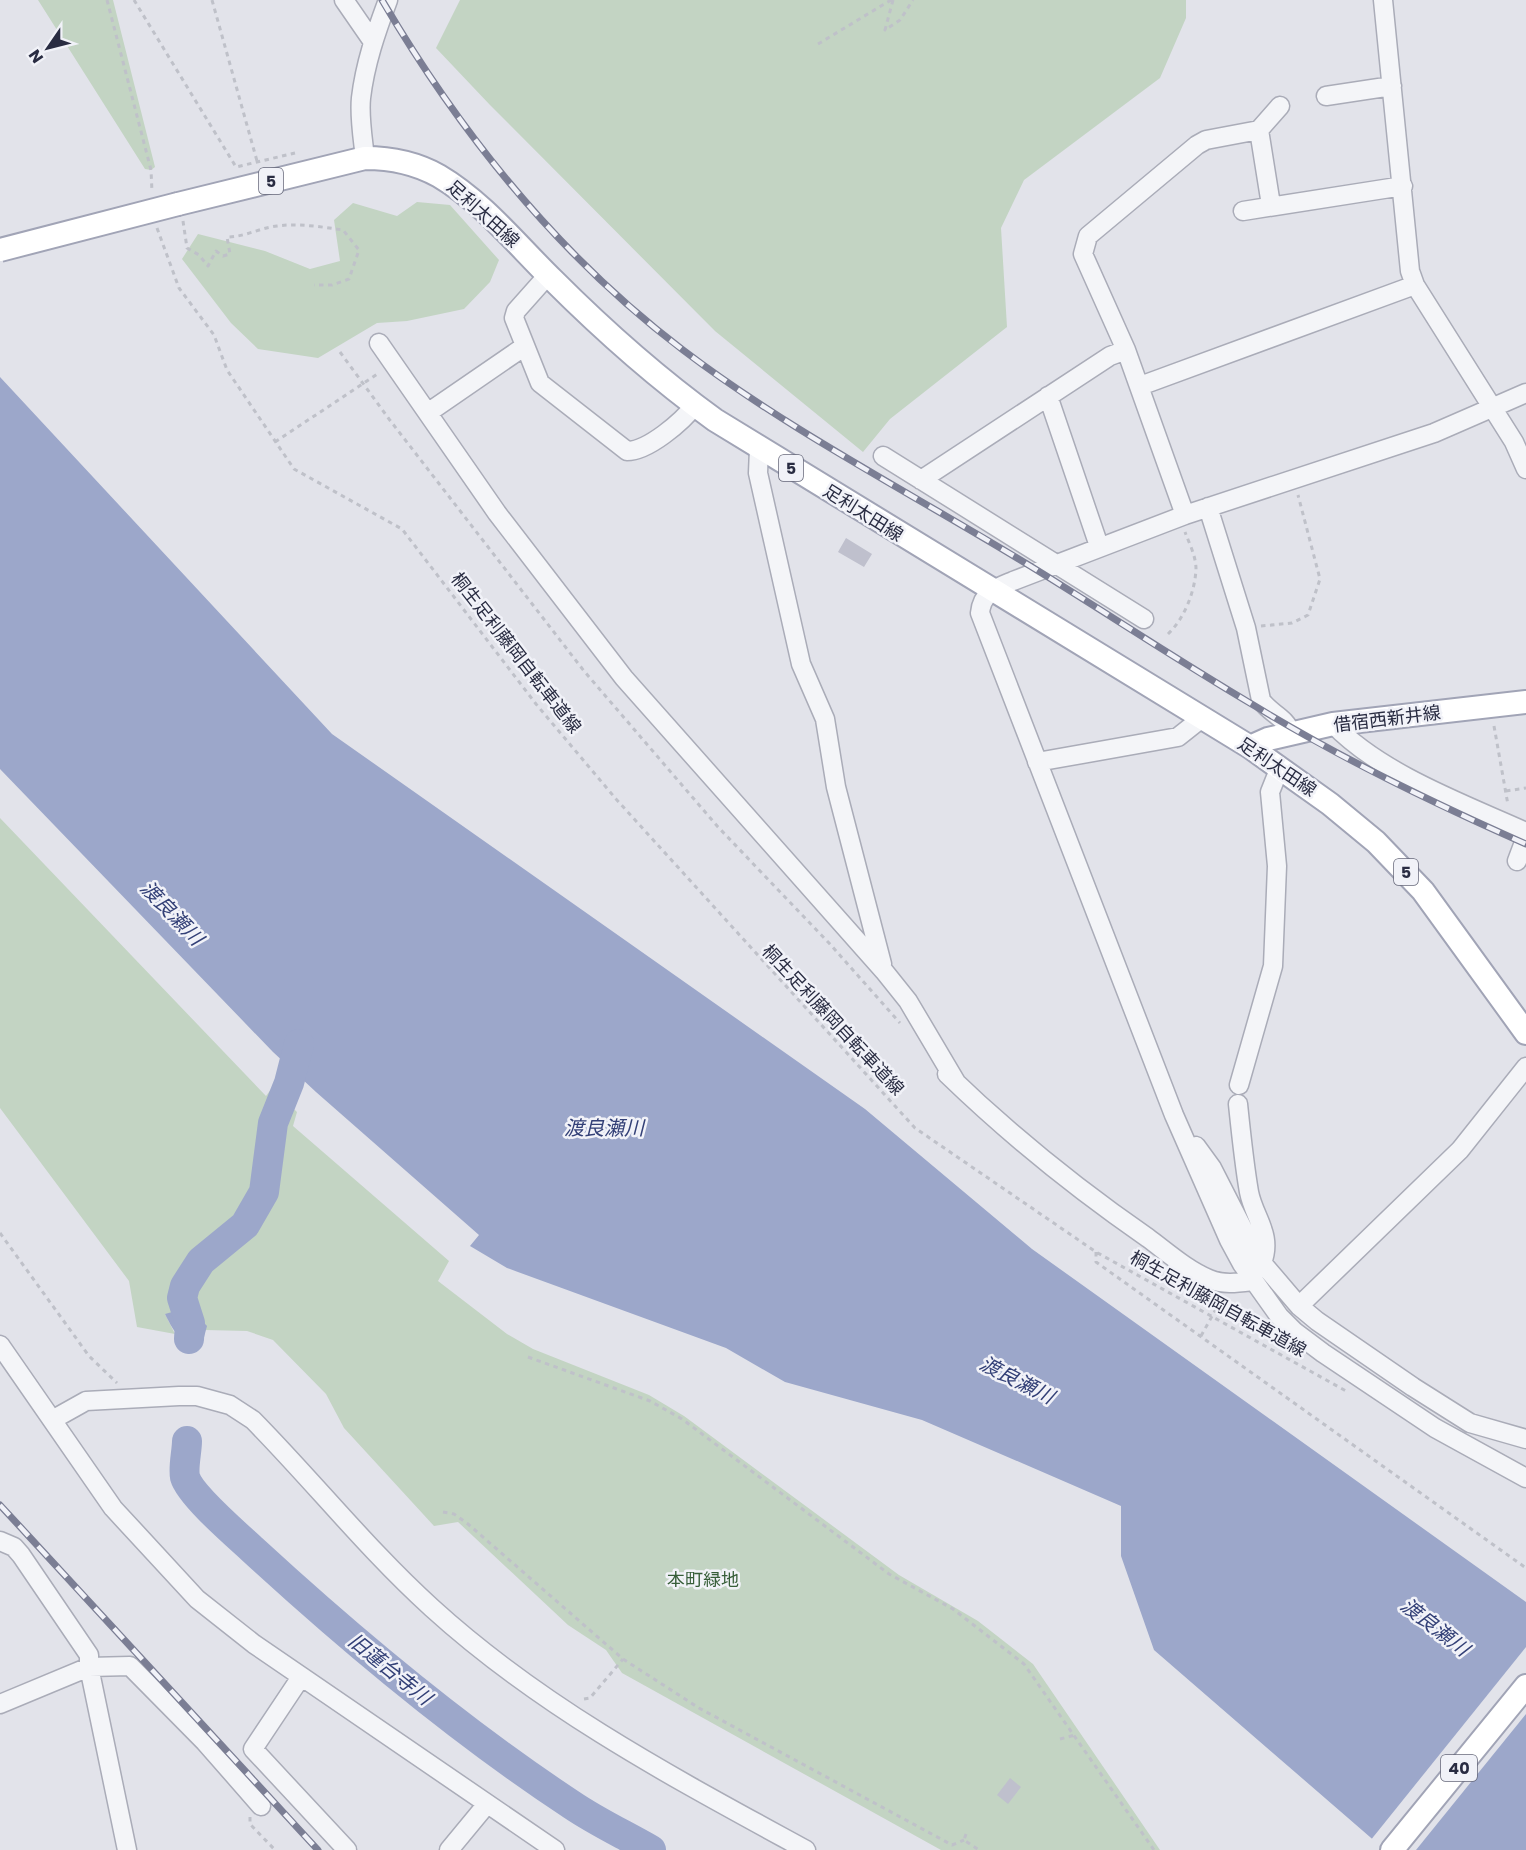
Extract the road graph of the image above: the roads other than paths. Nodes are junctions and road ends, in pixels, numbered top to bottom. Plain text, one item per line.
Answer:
1 (345, 0) edge
2 (388, 0) edge
3 (1383, 0) edge
4 (373, 42) junction
5 (1392, 86) junction
6 (1326, 96) dead end
7 (1280, 106) dead end
8 (1259, 130) junction
9 (365, 158) junction
10 (1403, 186) junction
11 (1271, 205) junction
12 (1243, 211) dead end
13 (0, 250) edge
14 (548, 275) junction
15 (1415, 285) junction
16 (379, 343) dead end
17 (525, 346) junction
18 (1126, 350) junction
19 (1140, 386) junction
20 (1526, 393) edge
21 (1048, 396) junction
22 (695, 405) junction
23 (1493, 408) junction
24 (429, 412) junction
25 (759, 448) junction
26 (883, 456) dead end
27 (1526, 469) edge
28 (921, 480) junction
29 (1208, 507) junction
30 (1185, 515) junction
31 (1099, 546) junction
32 (1055, 564) junction
33 (990, 590) junction
34 (1144, 619) dead end
35 (1526, 702) edge
36 (1202, 718) junction
37 (1333, 724) junction
38 (1291, 733) junction
39 (1250, 747) junction
40 (1038, 762) junction
41 (1280, 767) junction
42 (1526, 832) edge
43 (1526, 837) edge
44 (1517, 861) dead end
45 (884, 971) junction
46 (1526, 1033) edge
47 (931, 1058) dead end
48 (1526, 1067) edge
49 (956, 1082) junction
50 (1239, 1085) dead end
51 (1238, 1104) dead end
52 (1174, 1115) junction
53 (1262, 1263) junction
54 (1253, 1281) junction
55 (1299, 1305) junction
56 (0, 1344) edge
57 (52, 1420) junction
58 (1526, 1439) edge
59 (1526, 1478) edge
60 (0, 1540) edge
61 (89, 1667) junction
62 (301, 1677) junction
63 (1526, 1686) edge
64 (0, 1704) edge
65 (258, 1802) road end
66 (487, 1804) junction
67 (127, 1850) edge
68 (347, 1850) edge
69 (448, 1850) edge
70 (555, 1850) edge
71 (806, 1850) edge
72 (1392, 1850) edge

1 - 4 street
2 - 4 street
3 - 5 street
4 - 9 street
5 - 6 street
5 - 10 street
7 - 8 street
8 - 11 street
8 - 18 street
9 - 13 main road, 足利太田線 / 5, bridge
9 - 14 main road, 足利太田線 / 5
10 - 11 street
10 - 15 street
11 - 12 street
14 - 17 street
14 - 22 main road, 足利太田線 / 5
15 - 19 street
15 - 23 street
16 - 24 street
17 - 22 street
17 - 24 street
18 - 19 street
18 - 21 street
19 - 30 street
20 - 23 street
21 - 28 street
21 - 31 street
22 - 25 main road, 足利太田線 / 5
23 - 27 street
23 - 29 street
24 - 45 street
25 - 33 main road, 足利太田線 / 5
25 - 45 street
26 - 28 street
28 - 32 street
29 - 30 street
29 - 38 street
30 - 31 street
31 - 32 street
32 - 33 street
32 - 34 street
33 - 36 main road, 足利太田線 / 5
33 - 40 street
35 - 37 main road, 借宿西新井線
36 - 39 main road, 足利太田線 / 5
36 - 40 street
37 - 38 main road, 借宿西新井線
37 - 42 street
38 - 39 main road, 借宿西新井線
39 - 41 main road, 足利太田線 / 5
40 - 52 street
41 - 46 main road, 足利太田線 / 5
41 - 50 street
43 - 44 street
45 - 49 street
47 - 49 street
48 - 55 street
49 - 54 street
51 - 53 street
52 - 53 street
52 - 54 street
53 - 55 street
54 - 59 street
55 - 58 street
56 - 57 street
57 - 62 street
57 - 71 street
60 - 61 street
61 - 64 street
61 - 65 street
61 - 67 street
62 - 66 street
62 - 68 street
63 - 72 main road, 40
66 - 69 street
66 - 70 street

